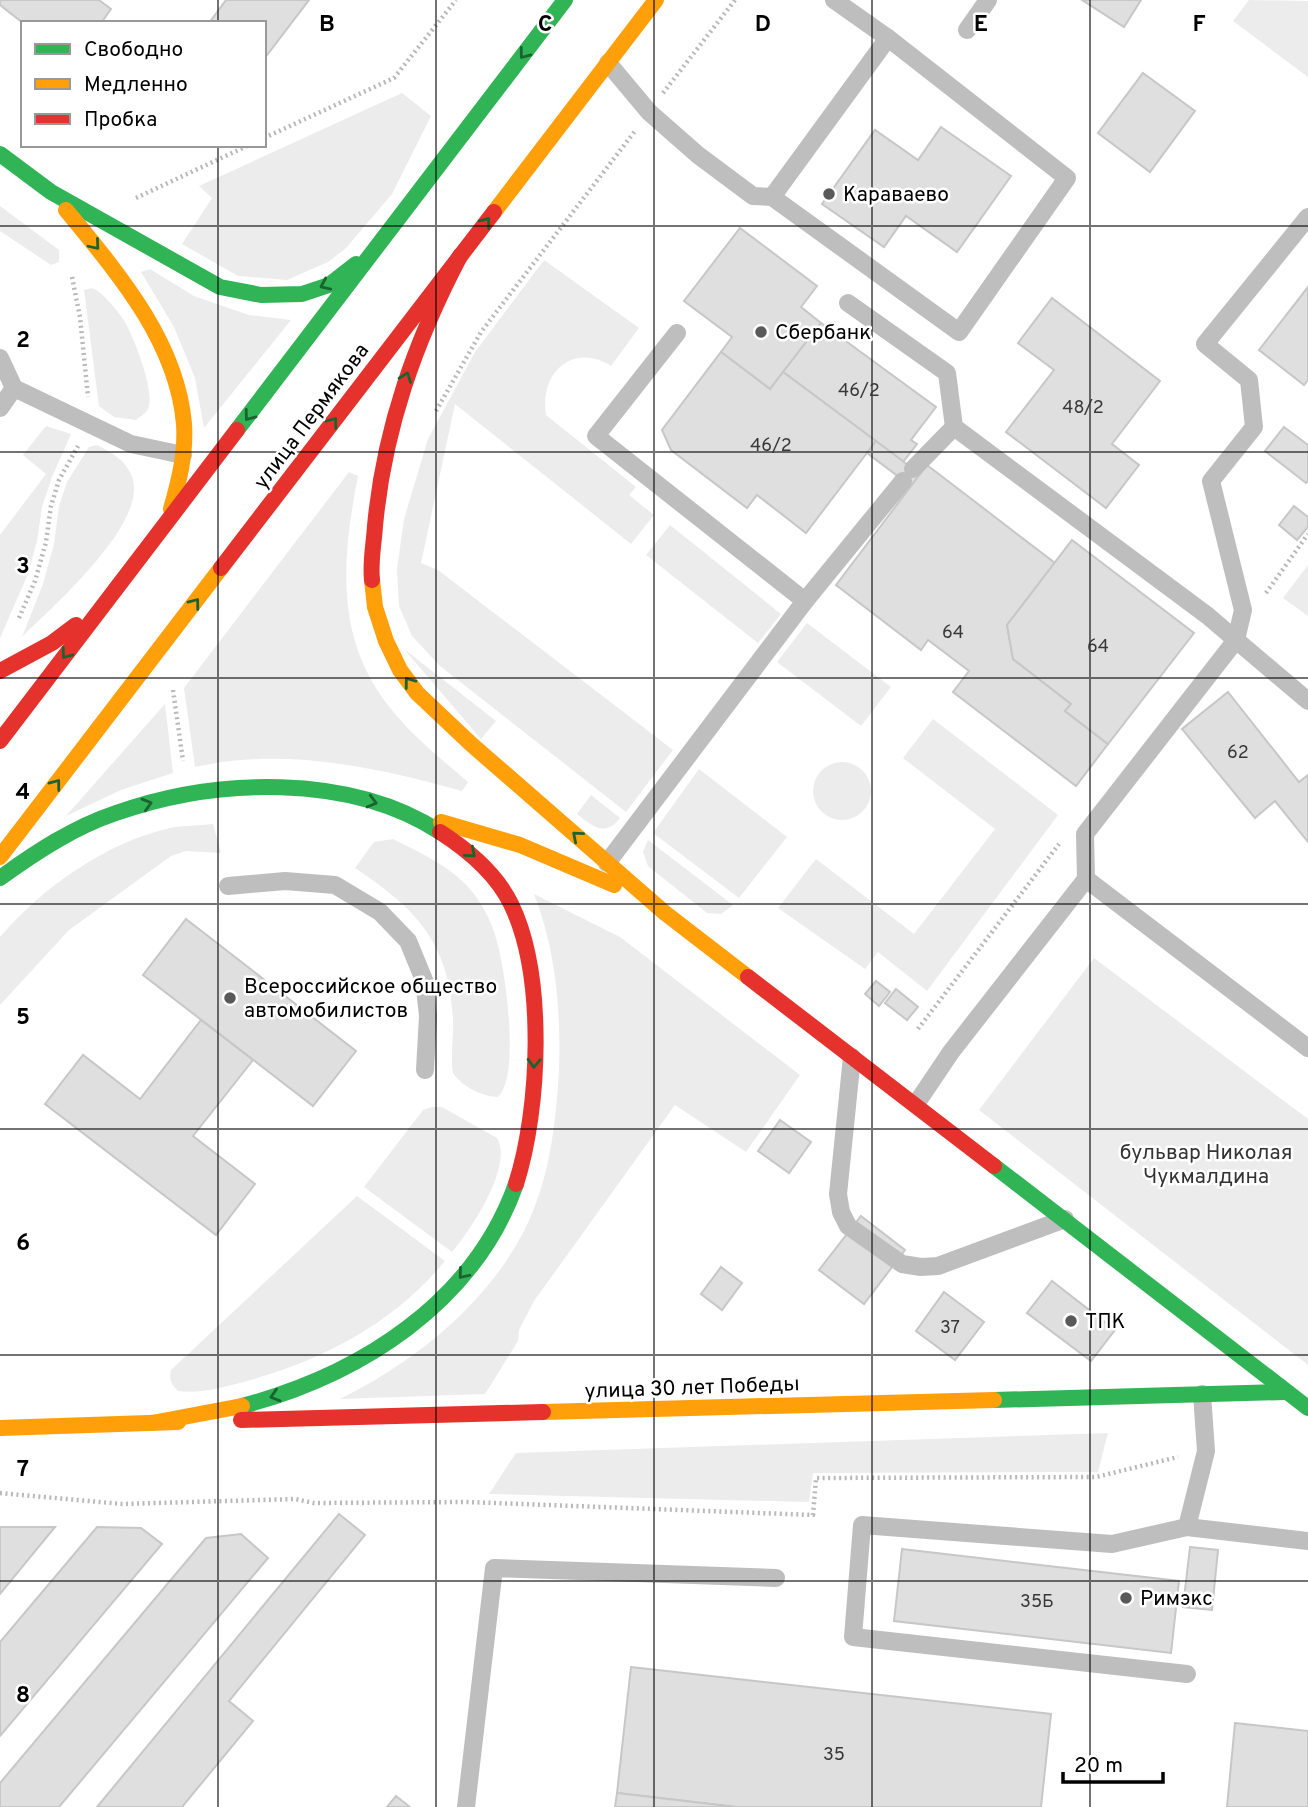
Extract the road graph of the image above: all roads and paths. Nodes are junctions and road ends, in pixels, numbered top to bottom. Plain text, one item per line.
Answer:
1 (456, 0) edge
2 (565, 0) edge
3 (656, 0) edge
4 (834, 0) edge
5 (988, 0) edge
6 (967, 30) dead end
7 (888, 38) junction
8 (608, 63) junction
9 (266, 137) edge
10 (245, 147) edge
11 (0, 154) edge
12 (51, 192) junction
13 (772, 197) junction
14 (1308, 217) edge
15 (103, 222) junction
16 (90, 239) junction
17 (380, 245) junction
18 (460, 256) junction
19 (848, 303) dead end
20 (677, 333) dead end
21 (0, 358) edge
22 (14, 388) junction
23 (0, 408) edge
24 (85, 422) junction
25 (954, 427) junction
26 (183, 455) junction
27 (164, 526) junction
28 (108, 600) junction
29 (805, 600) junction
30 (15, 627) dead end
31 (1236, 640) junction
32 (0, 671) edge
33 (1308, 701) edge
34 (0, 741) edge
35 (414, 816) junction
36 (0, 858) edge
37 (607, 863) junction
38 (0, 878) edge
39 (1086, 879) junction
40 (228, 886) dead end
41 (665, 913) junction
42 (1308, 1048) edge
43 (852, 1057) junction
44 (425, 1070) dead end
45 (916, 1104) junction
46 (1065, 1219) junction
47 (1285, 1392) junction
48 (1202, 1394) junction
49 (1308, 1408) edge
50 (12, 1412) dead end
51 (152, 1423) junction
52 (100, 1424) junction
53 (0, 1428) edge
54 (1206, 1451) junction
55 (0, 1493) edge
56 (1187, 1527) junction
57 (1308, 1541) edge
58 (776, 1578) dead end
59 (1187, 1674) dead end
60 (466, 1807) edge

1 - 9 path
2 -> 17 street
3 - 8 street, улица Пермякова
4 - 7 lane
5 - 6 lane
7 - 13 lane
7 - 13 lane
8 - 13 lane
18 -> 8 street, улица Пермякова
10 - 15 path
11 - 12 street
12 - 15 street
12 - 16 street
14 - 31 lane
17 -> 15 street
16 - 24 path
16 -> 26 street
17 -> 27 street
36 -> 18 street, улица Пермякова
37 -> 18 street
19 - 25 lane
20 - 29 lane
21 - 22 lane
22 - 23 lane
22 - 24 lane
24 - 26 lane
24 - 30 path
25 - 29 lane
25 - 31 lane
26 - 27 street
27 - 28 street
28 - 32 street
28 -> 34 street
29 - 37 lane
31 - 33 lane
31 - 39 lane
38 -> 35 street
35 - 41 street
35 -> 51 street
37 - 41 street
39 - 42 lane
39 - 45 lane
40 - 44 lane
41 - 43 street
43 - 45 street
43 - 46 lane
45 - 46 street
46 - 47 street
47 - 48 street, улица 30 лет Победы
47 - 49 street
48 - 51 street, улица 30 лет Победы
48 - 54 lane
50 - 52 street, улица 30 лет Победы
51 - 52 street, улица 30 лет Победы
52 - 53 street, улица 30 лет Победы
54 - 55 path
54 - 56 lane
56 - 57 lane
56 - 59 lane
58 - 60 lane

